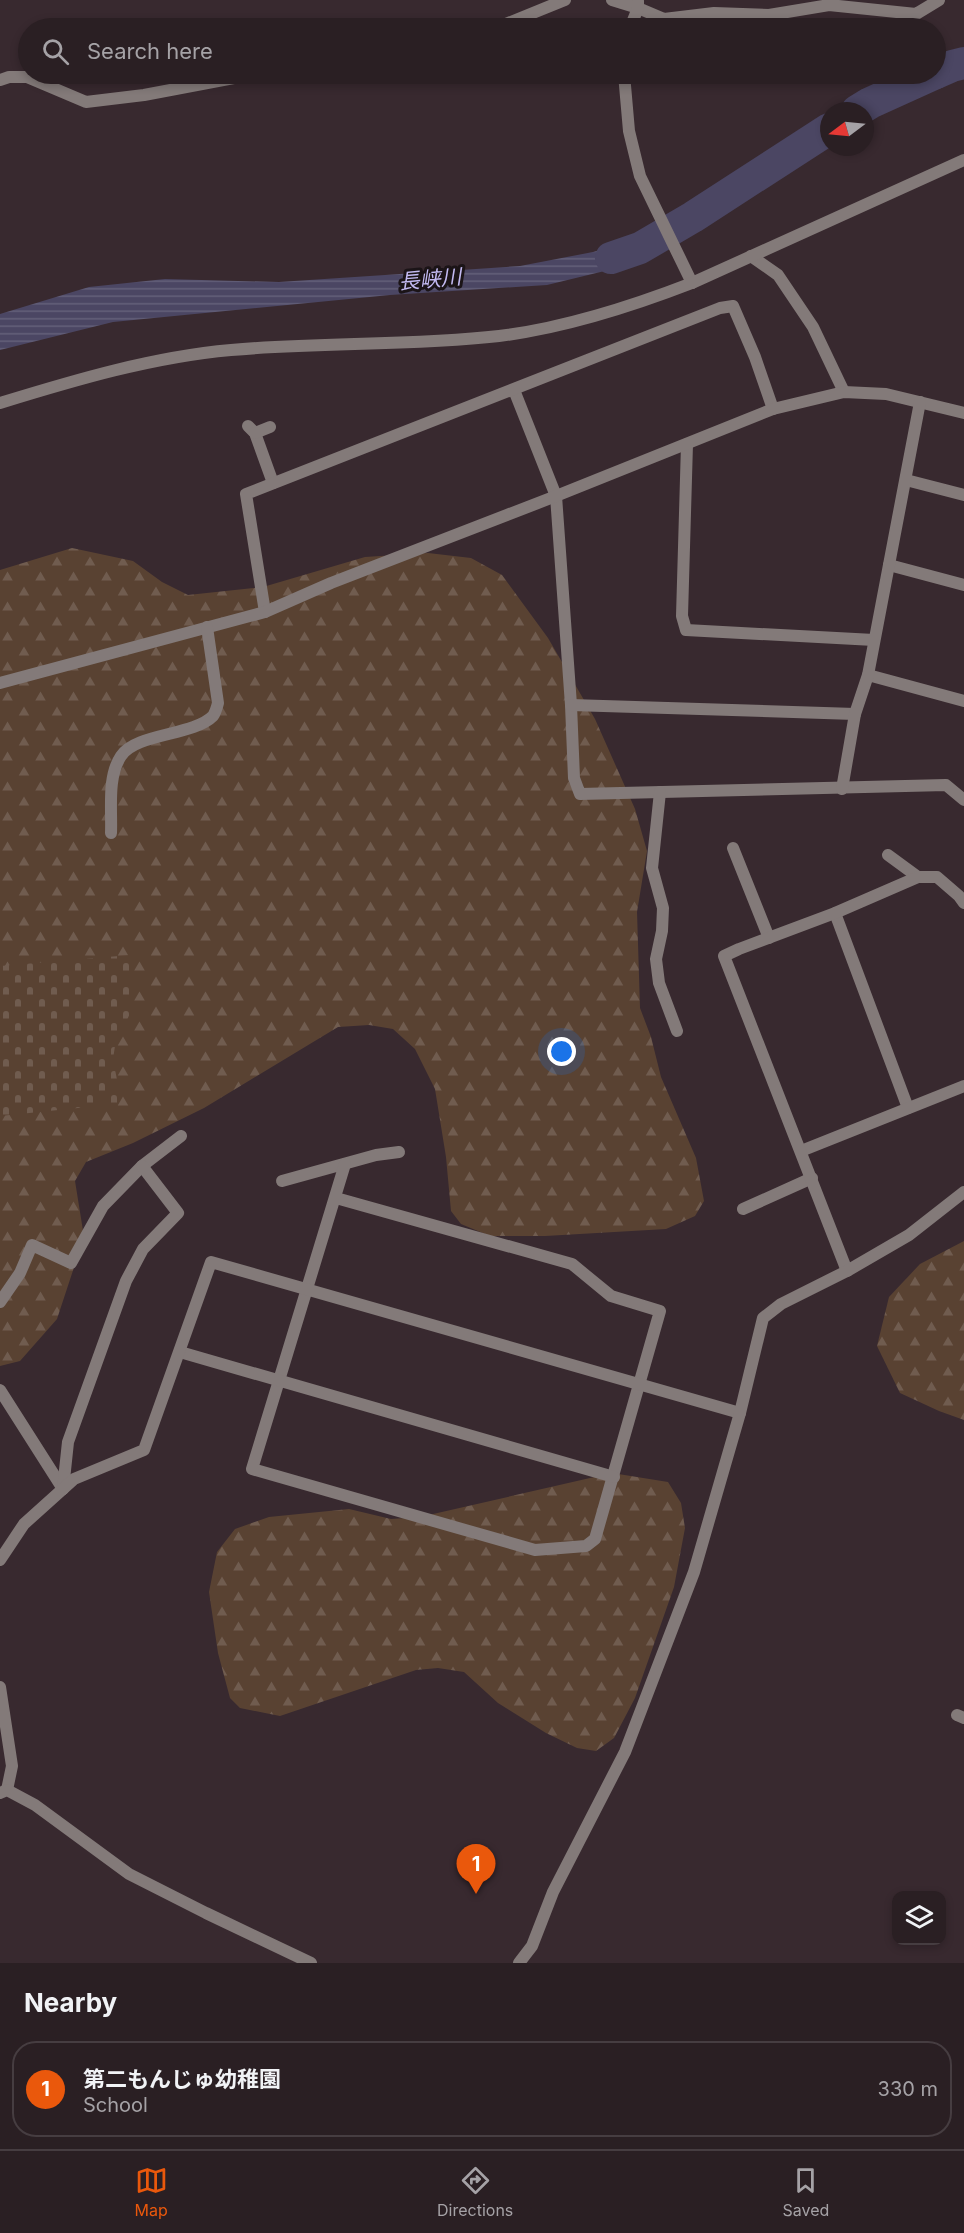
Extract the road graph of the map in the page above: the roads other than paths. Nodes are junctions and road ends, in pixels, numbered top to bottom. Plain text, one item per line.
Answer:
1 (565, 0) edge
2 (612, 0) edge
3 (939, 0) edge
4 (638, 4) edge
5 (521, 18) edge
6 (662, 18) edge
7 (672, 18) edge
8 (18, 77) edge
9 (0, 80) edge
10 (44, 84) edge
11 (203, 84) edge
12 (625, 84) edge
13 (964, 160) edge
14 (751, 256) junction
15 (692, 283) junction
16 (514, 390) junction
17 (844, 392) junction
18 (920, 402) junction
19 (0, 403) edge
20 (773, 409) junction
21 (964, 413) edge
22 (270, 427) dead end
23 (687, 444) junction
24 (906, 480) junction
25 (273, 483) junction
26 (964, 495) edge
27 (556, 496) junction
28 (890, 566) junction
29 (964, 585) edge
30 (265, 612) junction
31 (207, 627) junction
32 (874, 640) junction
33 (868, 675) junction
34 (0, 683) edge
35 (964, 701) edge
36 (571, 705) junction
37 (855, 714) junction
38 (842, 789) junction
39 (660, 792) junction
40 (964, 800) edge
41 (111, 833) dead end
42 (733, 848) dead end
43 (888, 855) dead end
44 (918, 877) junction
45 (964, 903) edge
46 (835, 913) junction
47 (769, 938) junction
48 (676, 1031) dead end
49 (964, 1086) edge
50 (908, 1108) junction
51 (181, 1136) dead end
52 (801, 1151) junction
53 (399, 1152) dead end
54 (345, 1164) junction
55 (142, 1166) junction
56 (812, 1178) junction
57 (282, 1181) dead end
58 (964, 1192) edge
59 (336, 1198) junction
60 (743, 1209) dead end
61 (847, 1271) junction
62 (308, 1290) junction
63 (0, 1302) edge
64 (180, 1352) junction
65 (278, 1381) junction
66 (639, 1383) junction
67 (0, 1390) edge
68 (740, 1413) junction
69 (614, 1477) junction
70 (63, 1489) junction
71 (0, 1560) edge
72 (0, 1687) edge
73 (3, 1792) edge
74 (311, 1963) edge
75 (519, 1963) edge

1 - 5 street
2 - 4 street
3 - 7 street
4 - 6 street
8 - 9 street
10 - 11 street
12 - 15 street
13 - 14 street
14 - 15 street
14 - 17 street
15 - 19 street
16 - 20 street
16 - 25 street
16 - 27 street
17 - 18 street
17 - 20 street
18 - 21 street
18 - 24 street
20 - 23 street
22 - 25 street
23 - 27 street
23 - 32 street
24 - 26 street
24 - 28 street
25 - 30 street
27 - 30 street
27 - 36 street
28 - 29 street
28 - 32 street
30 - 31 street
31 - 34 street
31 - 41 street
32 - 33 street
33 - 35 street
33 - 37 street
36 - 37 street
36 - 39 street
37 - 38 street
38 - 39 street
38 - 40 street
39 - 48 street
42 - 47 street
43 - 44 street
44 - 45 street
44 - 46 street
46 - 47 street
46 - 50 street
47 - 52 street
49 - 50 street
50 - 52 street
51 - 55 street
52 - 56 street
53 - 54 street
54 - 57 street
54 - 59 street
55 - 63 street
55 - 70 street
56 - 60 street
56 - 61 street
58 - 61 street
59 - 62 street
59 - 66 street
61 - 68 street
62 - 64 street
62 - 65 street
62 - 66 street
64 - 65 street
64 - 70 street
65 - 69 street
65 - 69 street
66 - 68 street
66 - 69 street
67 - 70 street
68 - 75 street
70 - 71 street
72 - 73 street
73 - 74 street

